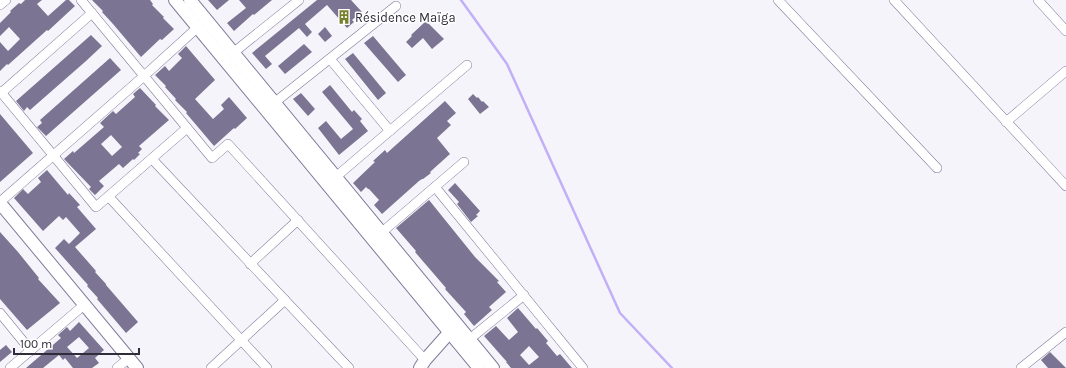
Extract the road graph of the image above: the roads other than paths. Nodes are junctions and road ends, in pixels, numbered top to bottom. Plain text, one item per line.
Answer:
1 (6, 0) edge
2 (81, 0) edge
3 (175, 0) edge
4 (299, 0) edge
5 (778, 0) edge
6 (894, 0) edge
7 (1038, 0) edge
8 (192, 1) edge
9 (0, 6) edge
10 (396, 6) dead end
11 (92, 13) junction
12 (198, 27) junction
13 (1066, 31) edge
14 (233, 53) junction
15 (330, 59) junction
16 (467, 65) dead end
17 (1066, 71) edge
18 (144, 76) junction
19 (1, 92) edge
20 (274, 103) junction
21 (1006, 122) junction
22 (187, 128) junction
23 (390, 131) junction
24 (53, 155) junction
25 (152, 159) junction
26 (464, 162) dead end
27 (937, 168) dead end
28 (331, 180) junction
29 (435, 186) junction
30 (1066, 186) edge
31 (109, 197) junction
32 (0, 203) edge
33 (298, 220) junction
34 (381, 233) junction
35 (250, 264) junction
36 (524, 295) junction
37 (284, 300) junction
38 (84, 305) junction
39 (0, 313) edge
40 (1066, 332) edge
41 (449, 333) junction
42 (241, 340) junction
43 (465, 343) junction
44 (31, 351) junction
45 (128, 358) junction
46 (422, 364) edge
47 (1032, 365) edge
48 (10, 368) edge
49 (117, 368) edge
50 (137, 368) edge
51 (211, 368) edge
52 (267, 368) edge
53 (349, 368) edge
54 (479, 368) edge
55 (493, 368) edge
56 (583, 368) edge
57 (1021, 368) edge

1 - 9 street
2 - 11 street
3 - 12 street
4 - 14 street
5 - 27 street
6 - 21 street
7 - 13 street
8 - 14 street
10 - 15 street
11 - 18 street
11 - 19 street
12 - 18 street
12 - 28 street
14 - 20 street
15 - 20 street
15 - 23 street
16 - 23 street
17 - 21 street
18 - 22 street
18 - 24 street
19 - 24 street
20 - 28 street
21 - 30 street
22 - 25 street
22 - 33 street
23 - 28 street
24 - 31 street
24 - 32 street
25 - 31 street
25 - 35 street
26 - 29 street
28 - 34 street
28 - 41 street
29 - 34 street
29 - 36 street
31 - 42 street
32 - 38 street
33 - 35 street
33 - 46 street
34 - 43 street
35 - 37 street
36 - 43 street
36 - 56 street
37 - 42 street
37 - 53 street
38 - 44 street
38 - 45 street
39 - 44 street
40 - 47 street
41 - 43 street
41 - 46 street
42 - 51 street
42 - 52 street
43 - 54 street
43 - 55 street
44 - 48 street
45 - 49 street
45 - 50 street
47 - 57 street

